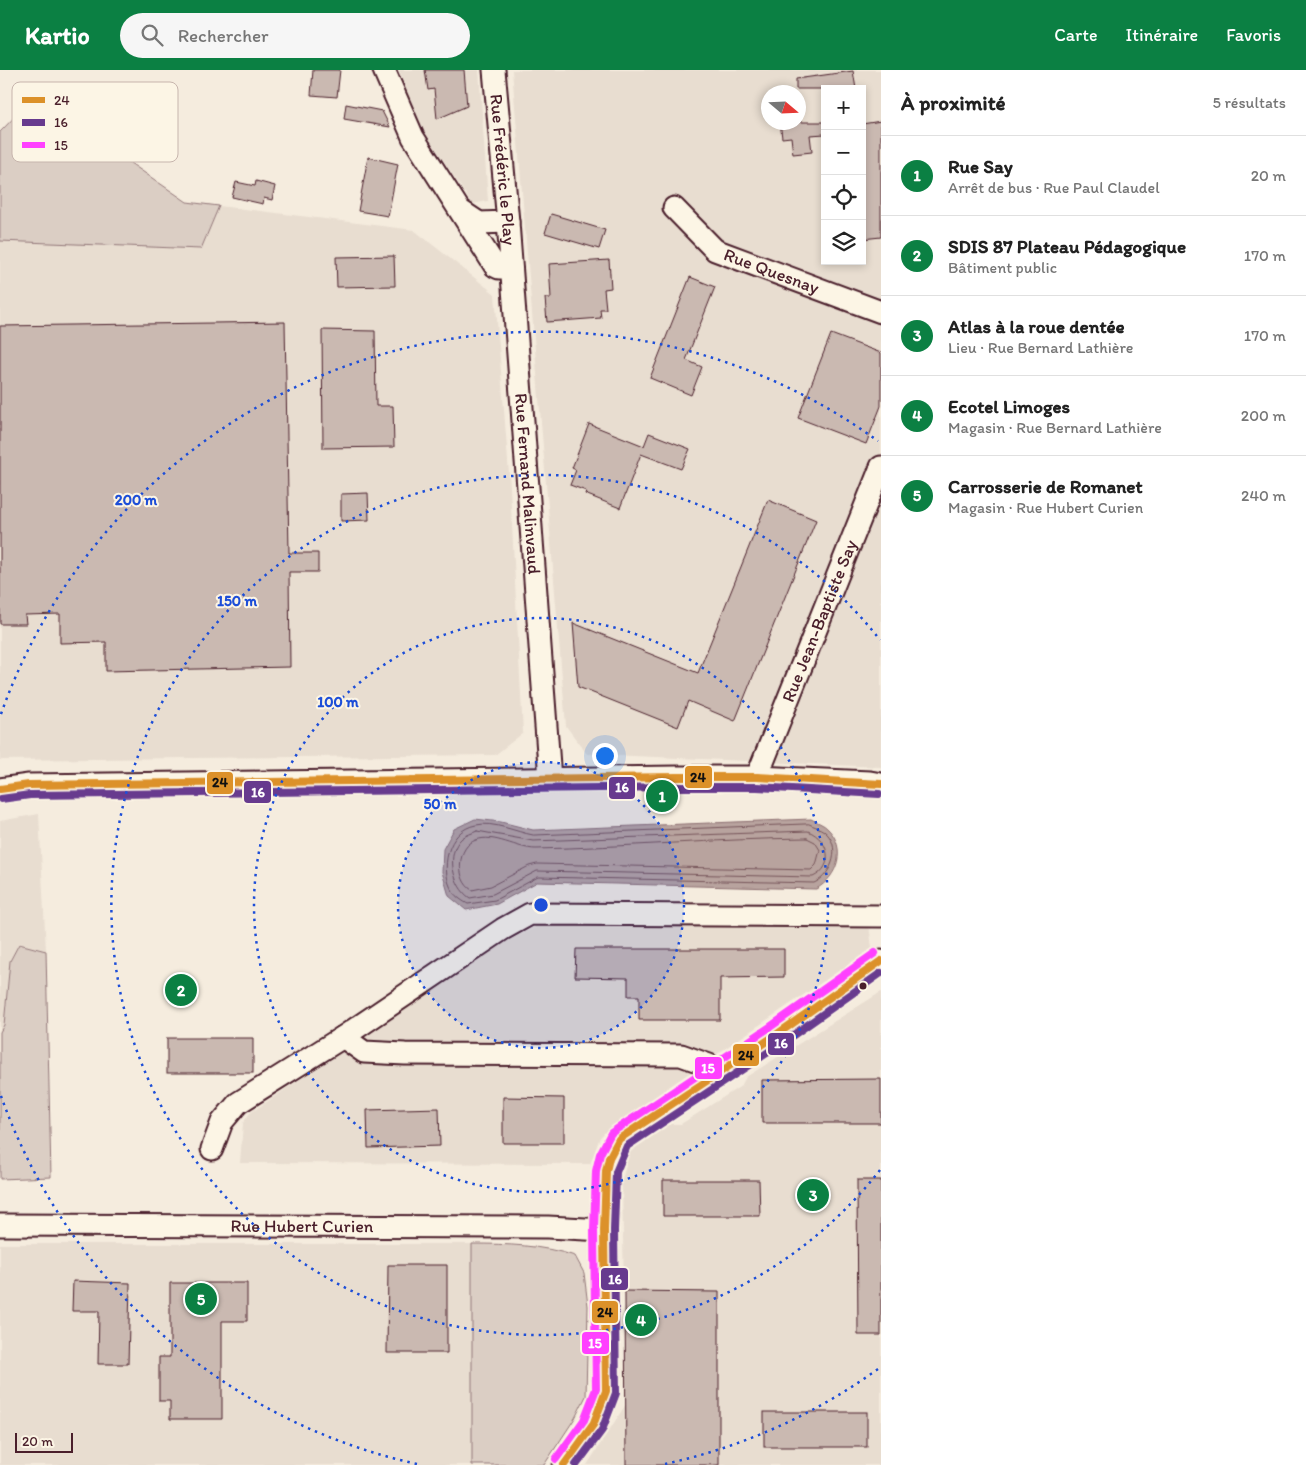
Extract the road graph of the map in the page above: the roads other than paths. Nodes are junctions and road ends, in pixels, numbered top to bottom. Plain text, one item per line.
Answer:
1 (384, 70) edge
2 (494, 70) edge
3 (674, 208) dead end
4 (460, 211) junction
5 (508, 222) junction
6 (511, 268) junction
7 (881, 312) edge
8 (881, 467) edge
9 (756, 777) junction
10 (550, 779) junction
11 (881, 784) edge
12 (0, 789) edge
13 (881, 916) edge
14 (881, 961) edge
15 (342, 1038) junction
16 (718, 1074) junction
17 (212, 1149) dead end
18 (0, 1225) edge
19 (604, 1230) junction
20 (564, 1465) edge

1 - 4 street
2 - 5 street, Rue Frédéric le Play
3 - 7 street, Rue Quesnay
4 - 5 street
4 - 6 street
5 - 6 street, Rue Frédéric le Play
6 - 10 street, Rue Fernand Malinvaud
8 - 9 street, Rue Jean-Baptiste Say
9 - 10 street
9 - 11 street
10 - 12 street
13 - 15 street
14 - 16 street
15 - 16 street
15 - 17 street
16 - 19 street
18 - 19 street, Rue Hubert Curien
19 - 20 street

